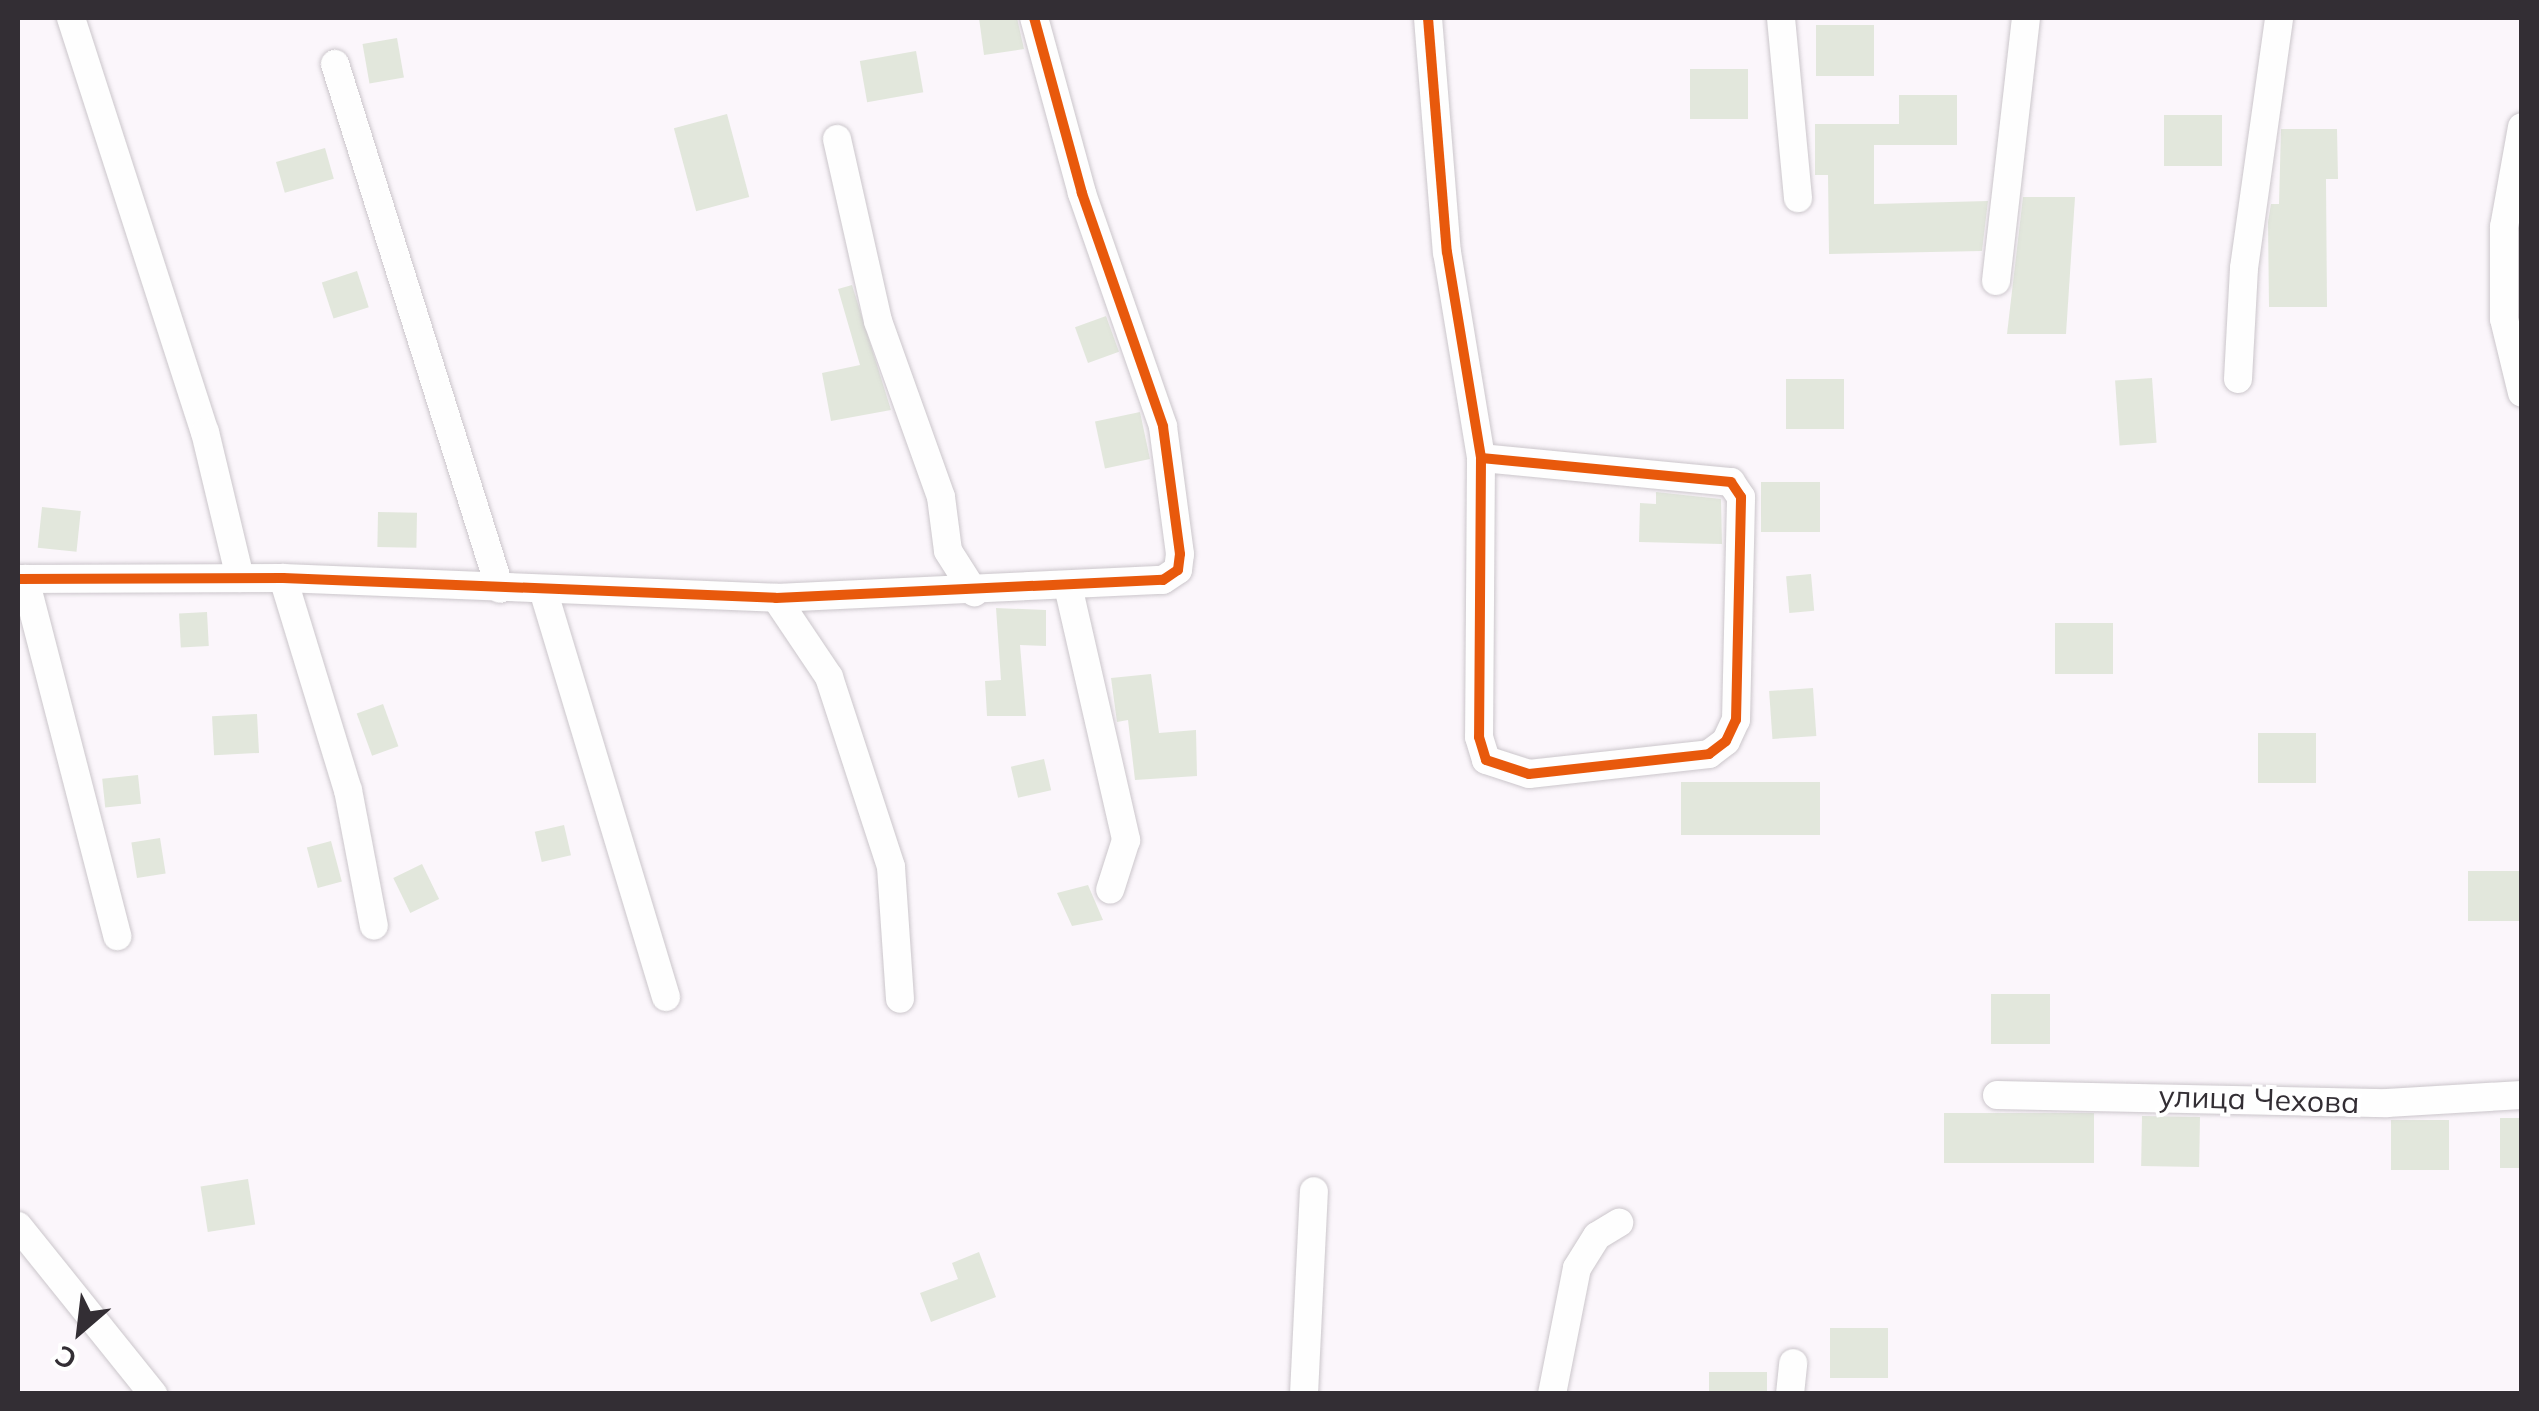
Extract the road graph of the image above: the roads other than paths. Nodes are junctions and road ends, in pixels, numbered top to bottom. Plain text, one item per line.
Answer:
1 (71, 18) edge
2 (1034, 18) edge
3 (1428, 18) edge
4 (1781, 18) edge
5 (2026, 18) edge
6 (2280, 18) edge
7 (335, 64) dead end
8 (2522, 127) edge
9 (837, 139) dead end
10 (1798, 198) dead end
11 (1996, 281) dead end
12 (2238, 379) dead end
13 (2522, 393) edge
14 (1481, 458) junction
15 (240, 578) junction
16 (283, 578) junction
17 (21, 579) edge
18 (1068, 586) junction
19 (500, 589) junction
20 (974, 592) junction
21 (544, 594) junction
22 (776, 598) junction
23 (1110, 890) dead end
24 (374, 926) dead end
25 (117, 936) dead end
26 (666, 997) dead end
27 (900, 999) dead end
28 (2522, 1095) edge
29 (1996, 1096) dead end
30 (1314, 1190) dead end
31 (1619, 1223) dead end
32 (18, 1226) edge
33 (1793, 1362) dead end
34 (152, 1394) edge
35 (1304, 1394) edge
36 (1552, 1394) edge
37 (1790, 1394) edge

1 - 15 street
2 - 18 street
3 - 14 street
4 - 10 street
5 - 11 street
6 - 12 street
7 - 19 street
8 - 13 street
9 - 20 street
14 - 14 street
15 - 16 street
15 - 17 street
16 - 19 street
16 - 24 street
17 - 25 street
18 - 20 street
18 - 23 street
19 - 21 street
20 - 22 street
21 - 22 street
21 - 26 street
22 - 27 street
28 - 29 street, улица Чехова
30 - 35 street
31 - 36 street
32 - 34 street
33 - 37 street

